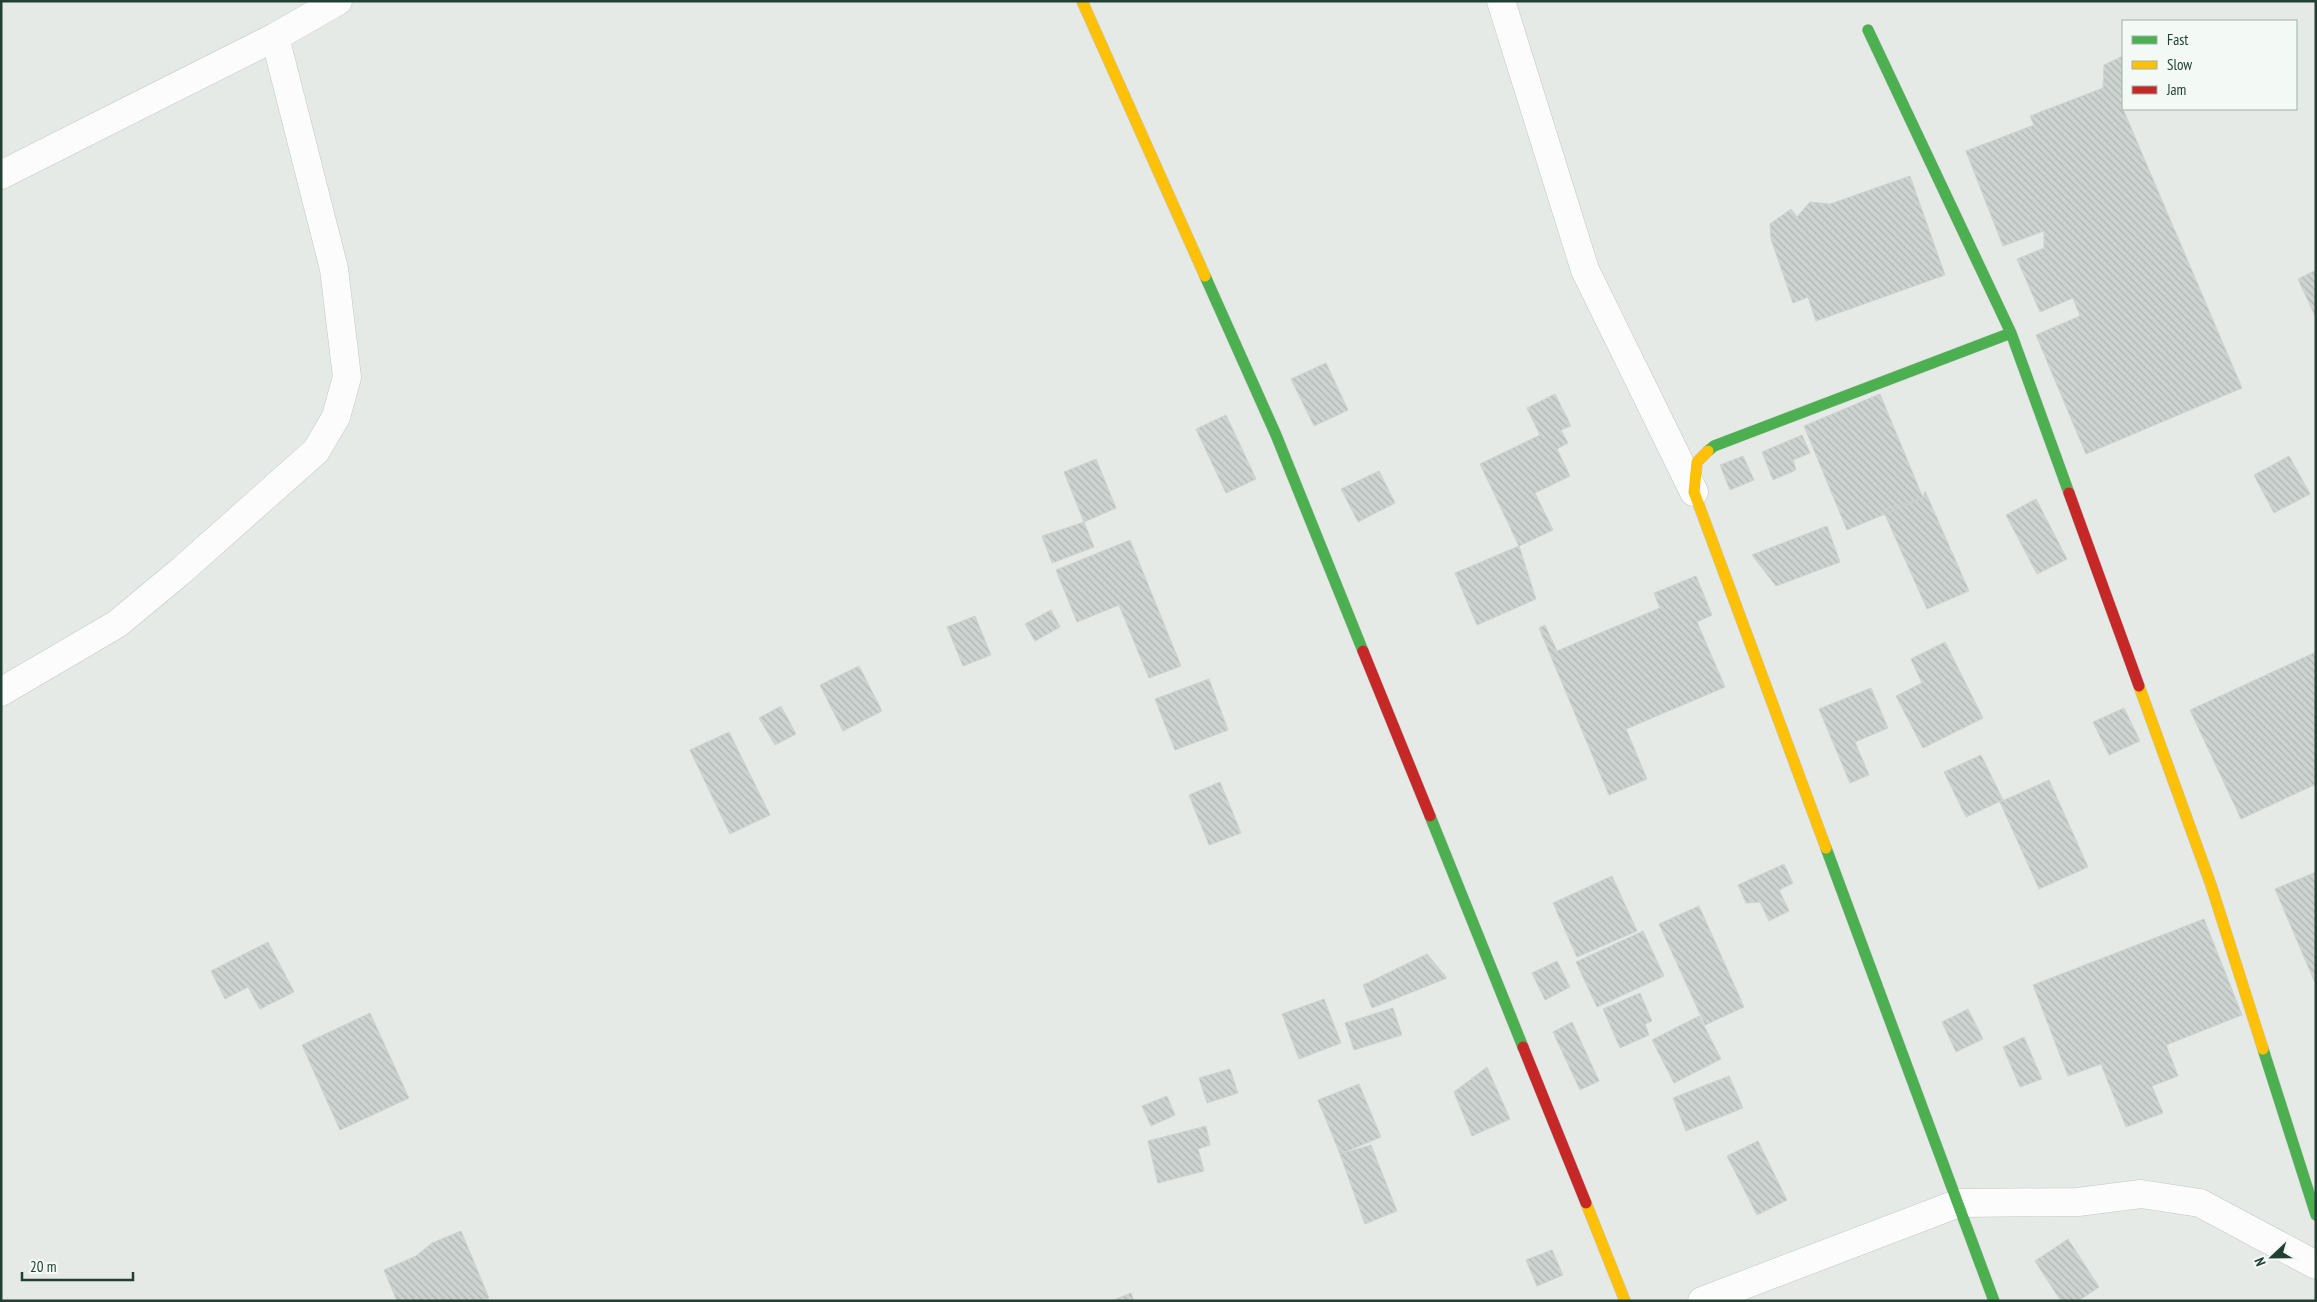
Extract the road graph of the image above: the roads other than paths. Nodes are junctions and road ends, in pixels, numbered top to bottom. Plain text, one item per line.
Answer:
1 (338, 1) edge
2 (1082, 1) edge
3 (1502, 1) edge
4 (1868, 30) dead end
5 (275, 37) junction
6 (1, 175) edge
7 (2011, 333) junction
8 (1694, 492) junction
9 (1, 692) edge
10 (1959, 1203) junction
11 (2316, 1215) edge
12 (2316, 1265) edge
13 (1625, 1301) edge
14 (1702, 1301) edge
15 (1994, 1301) edge

1 - 5 street
2 - 13 street
3 - 8 street
4 - 7 street
5 - 6 street
5 - 9 street
7 - 8 street
7 - 11 street
8 - 10 street
10 - 12 street
10 - 14 street
10 - 15 street

